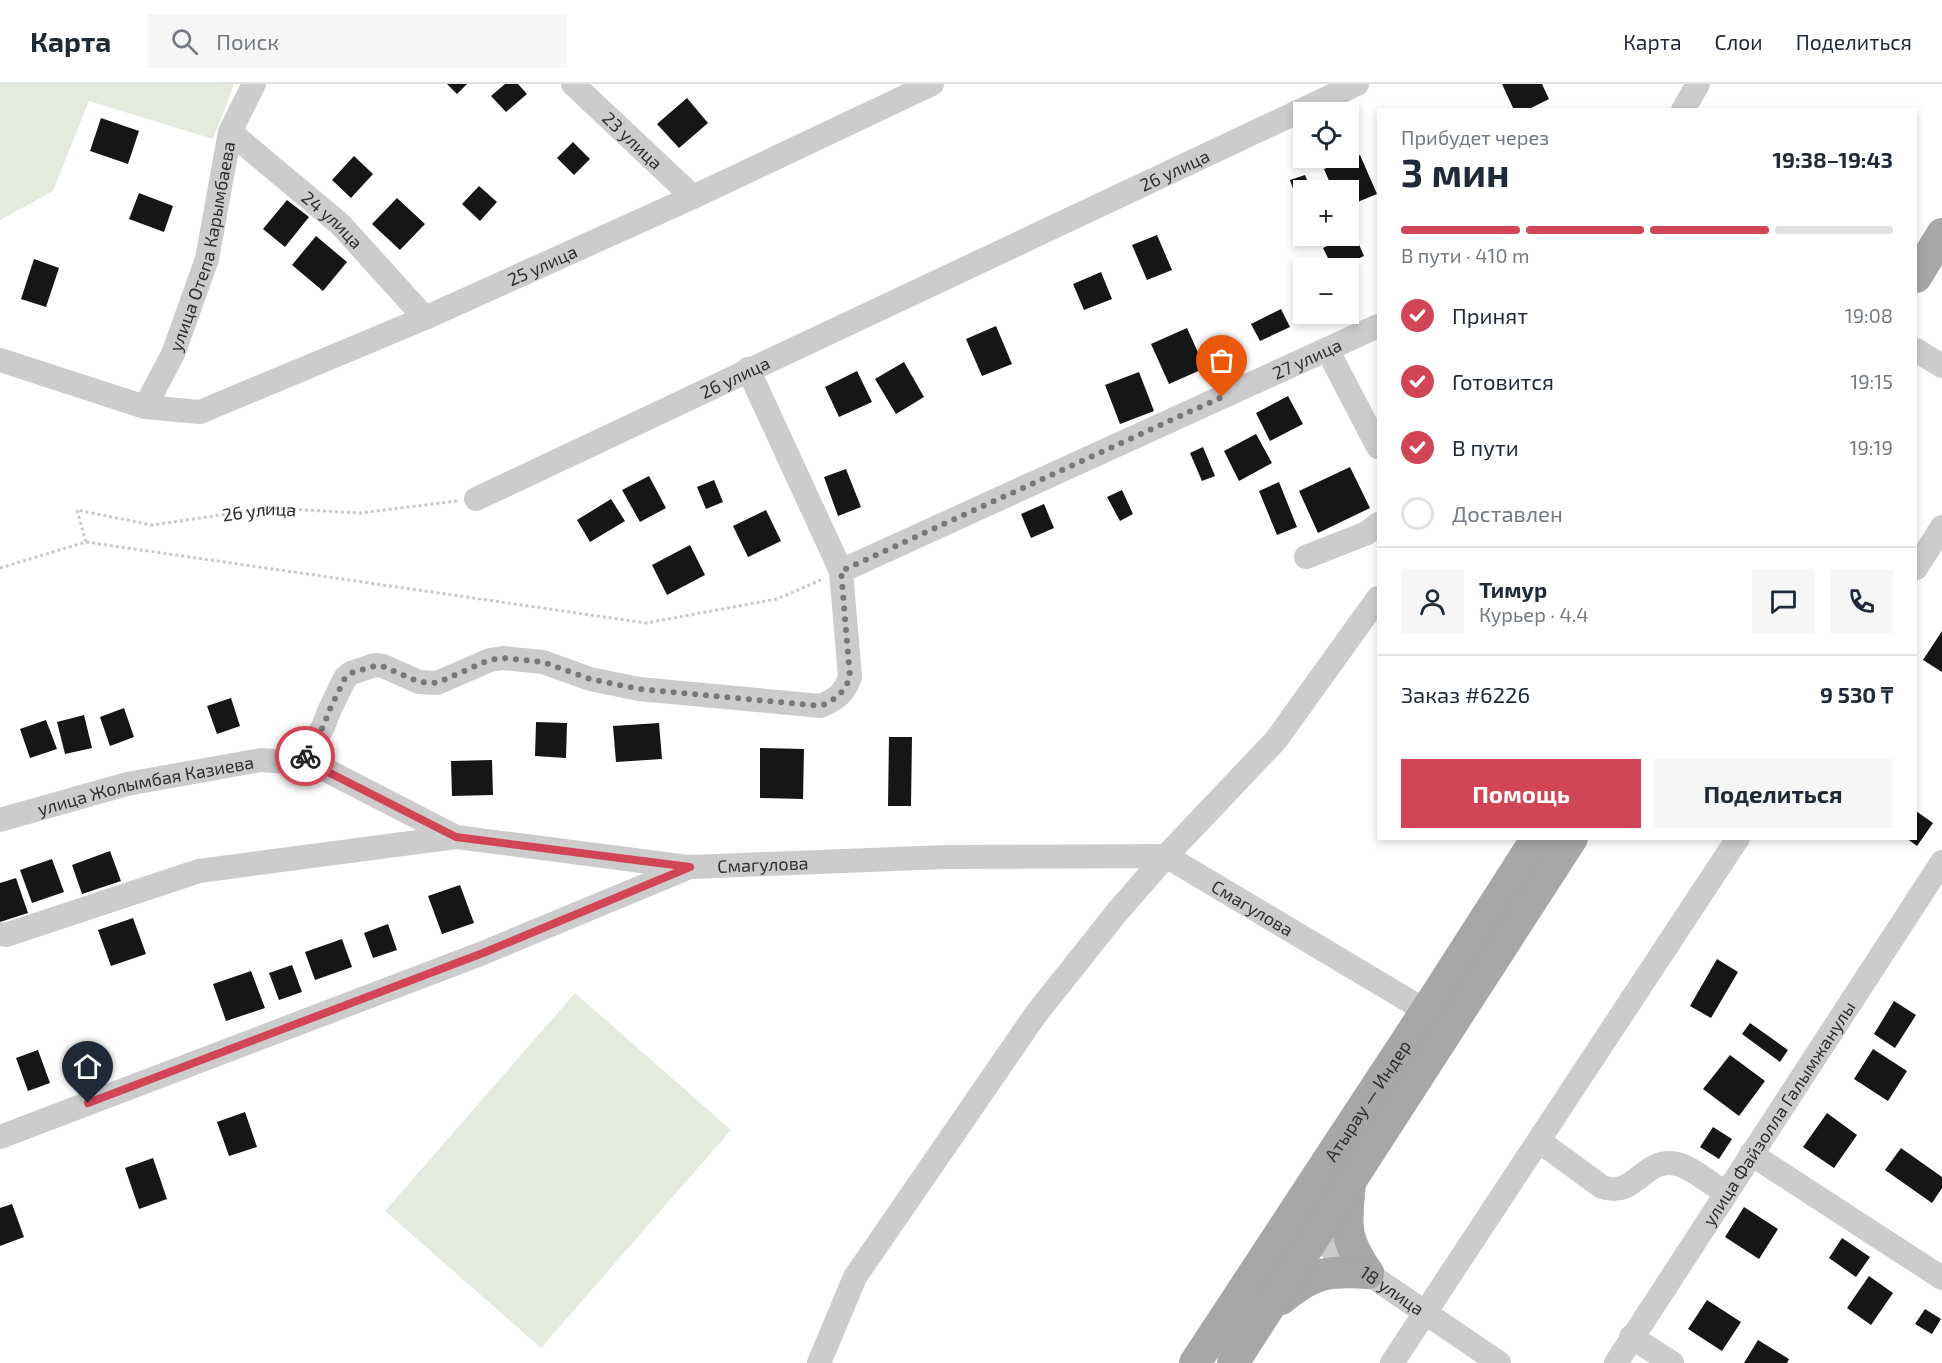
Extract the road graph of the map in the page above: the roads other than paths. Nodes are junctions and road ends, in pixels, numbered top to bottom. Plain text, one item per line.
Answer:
1 (254, 84) edge
2 (573, 84) edge
3 (932, 84) edge
4 (1357, 84) edge
5 (1698, 84) edge
6 (1684, 108) edge
7 (230, 132) junction
8 (693, 197) junction
9 (1942, 234) edge
10 (1917, 275) edge
11 (424, 318) junction
12 (1377, 326) edge
13 (1327, 349) junction
14 (1917, 351) edge
15 (0, 360) edge
16 (1942, 366) edge
17 (748, 369) junction
18 (145, 407) junction
19 (1377, 445) edge
20 (476, 499) road end
21 (1377, 525) edge
22 (1942, 527) edge
23 (1306, 557) dead end
24 (1917, 566) edge
25 (841, 571) junction
26 (1377, 599) edge
27 (300, 763) junction
28 (0, 820) edge
29 (456, 837) junction
30 (1536, 840) edge
31 (1571, 840) edge
32 (1737, 840) edge
33 (1166, 856) junction
34 (1942, 862) edge
35 (690, 867) junction
36 (0, 934) edge
37 (1426, 1011) junction
38 (0, 1137) edge
39 (1539, 1141) junction
40 (1751, 1154) junction
41 (1350, 1183) junction
42 (1725, 1193) junction
43 (1288, 1219) junction
44 (1315, 1237) junction
45 (1368, 1273) junction
46 (1942, 1278) edge
47 (1268, 1310) junction
48 (1426, 1313) junction
49 (1631, 1337) junction
50 (819, 1363) edge
51 (1195, 1363) edge
52 (1233, 1363) edge
53 (1392, 1363) edge
54 (1499, 1363) edge
55 (1616, 1363) edge
56 (1672, 1363) edge

1 - 7 street, улица Отепа Карымбаева
2 - 8 street, 23 улица
3 - 8 street, 25 улица
4 - 17 street, 26 улица
5 - 6 street
7 - 11 street, 24 улица
7 - 18 street, улица Отепа Карымбаева
8 - 11 street, 25 улица
9 - 10 main road
11 - 18 street, 25 улица
12 - 13 street, 27 улица
13 - 19 street
13 - 25 street, 27 улица
14 - 16 street
15 - 18 street, 25 улица
17 - 20 street, 26 улица
17 - 25 street
21 - 23 street
22 - 24 street
25 - 27 street
26 - 33 street
27 - 28 street, улица Жолымбая Казиева
27 - 29 street, улица Жолымбая Казиева
29 - 35 street, улица Жолымбая Казиева
29 - 36 street, улица Жолымбая Казиева
30 - 37 main road, Атырау — Индер
31 - 41 main road, Атырау — Индер
32 - 39 street
33 - 35 street, Смагулова
33 - 37 street, Смагулова
33 - 50 street
34 - 40 street, улица Файзолла Галымжанулы
35 - 38 street, Смагулова
37 - 43 main road, Атырау — Индер
39 - 42 street
39 - 48 street
40 - 42 street, улица Файзолла Галымжанулы
40 - 46 street
41 - 44 main road, Атырау — Индер
41 - 45 main road
42 - 49 street, улица Файзолла Галымжанулы
43 - 44 street, 18 улица
43 - 51 main road, Атырау — Индер
44 - 45 street, 18 улица
44 - 47 main road, Атырау — Индер
45 - 47 main road
45 - 48 street, 18 улица
47 - 52 main road, Атырау — Индер
48 - 53 street
48 - 54 street, 18 улица
49 - 55 street, улица Файзолла Галымжанулы
49 - 56 street

